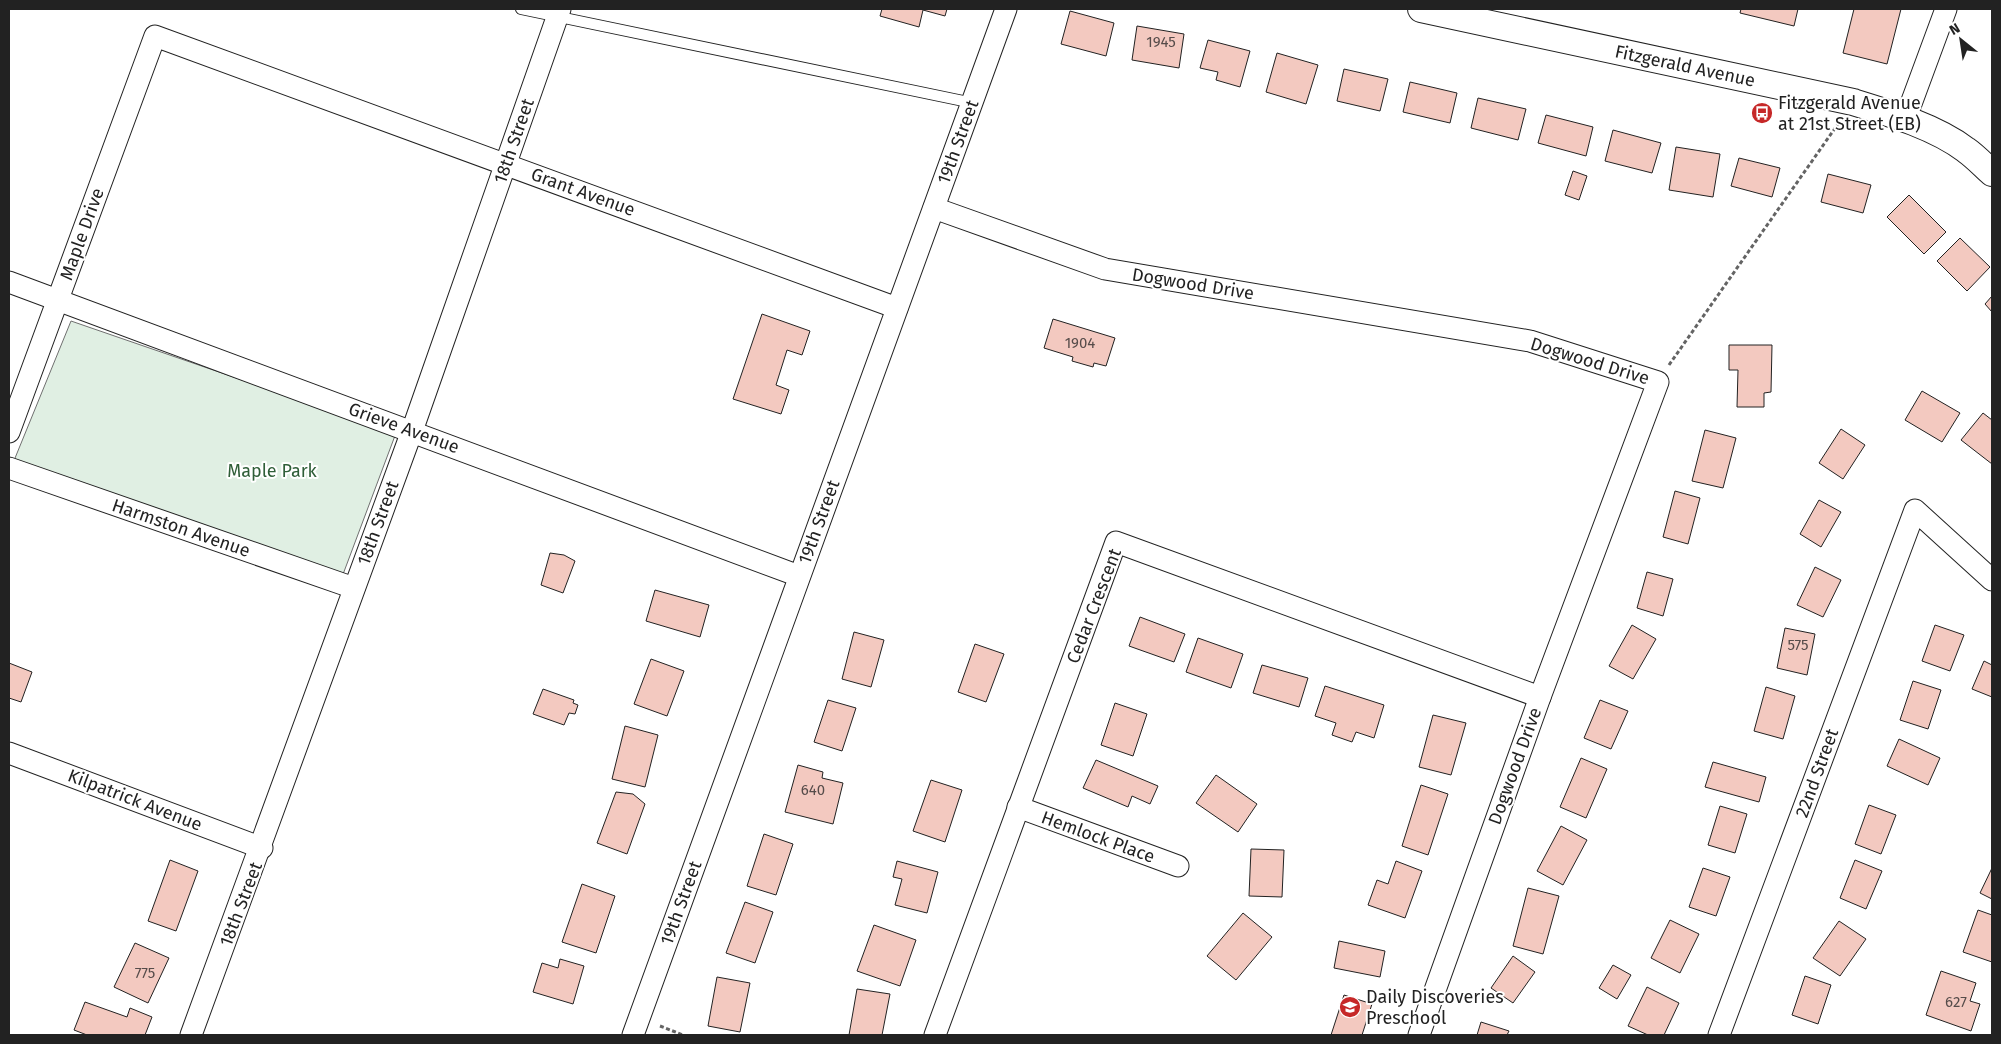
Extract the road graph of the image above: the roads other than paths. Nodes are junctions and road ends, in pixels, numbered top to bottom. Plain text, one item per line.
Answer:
1 (521, 9) edge
2 (1006, 9) edge
3 (1425, 9) edge
4 (1946, 9) edge
5 (559, 13) edge
6 (155, 36) joint
7 (973, 103) junction
8 (1905, 120) junction
9 (506, 164) junction
10 (1992, 174) edge
11 (934, 208) junction
12 (9, 282) edge
13 (58, 300) junction
14 (898, 308) junction
15 (9, 432) edge
16 (412, 432) junction
17 (9, 468) edge
18 (799, 576) junction
19 (1992, 580) edge
20 (354, 588) junction
21 (1540, 698) junction
22 (9, 753) edge
23 (1018, 808) junction
24 (262, 848) junction
25 (1178, 866) dead end
26 (191, 1035) edge
27 (633, 1035) edge
28 (935, 1035) edge
29 (1419, 1035) edge
30 (1719, 1035) edge

1 - 5 lane
2 - 7 street, 19th Street
3 - 8 street, Fitzgerald Avenue
4 - 8 street
5 - 7 lane
5 - 9 street, 18th Street
6 - 9 street, Grant Avenue
6 - 13 street, Maple Drive
7 - 11 street, 19th Street
8 - 10 street, Fitzgerald Avenue
9 - 14 street, Grant Avenue
9 - 16 street, 18th Street
11 - 14 street, 19th Street
11 - 21 street, Dogwood Drive
12 - 13 street, Grieve Avenue
13 - 15 street, Maple Drive
13 - 16 street, Grieve Avenue
14 - 18 street, 19th Street
16 - 18 street, Grieve Avenue
16 - 20 street, 18th Street
17 - 20 street, Harmston Avenue
18 - 27 street, 19th Street
19 - 30 street, 22nd Street
20 - 24 street, 18th Street
21 - 23 street, Cedar Crescent
21 - 29 street, Dogwood Drive
22 - 24 street, Kilpatrick Avenue
23 - 25 street, Hemlock Place
23 - 28 street, Cedar Crescent
24 - 26 street, 18th Street

